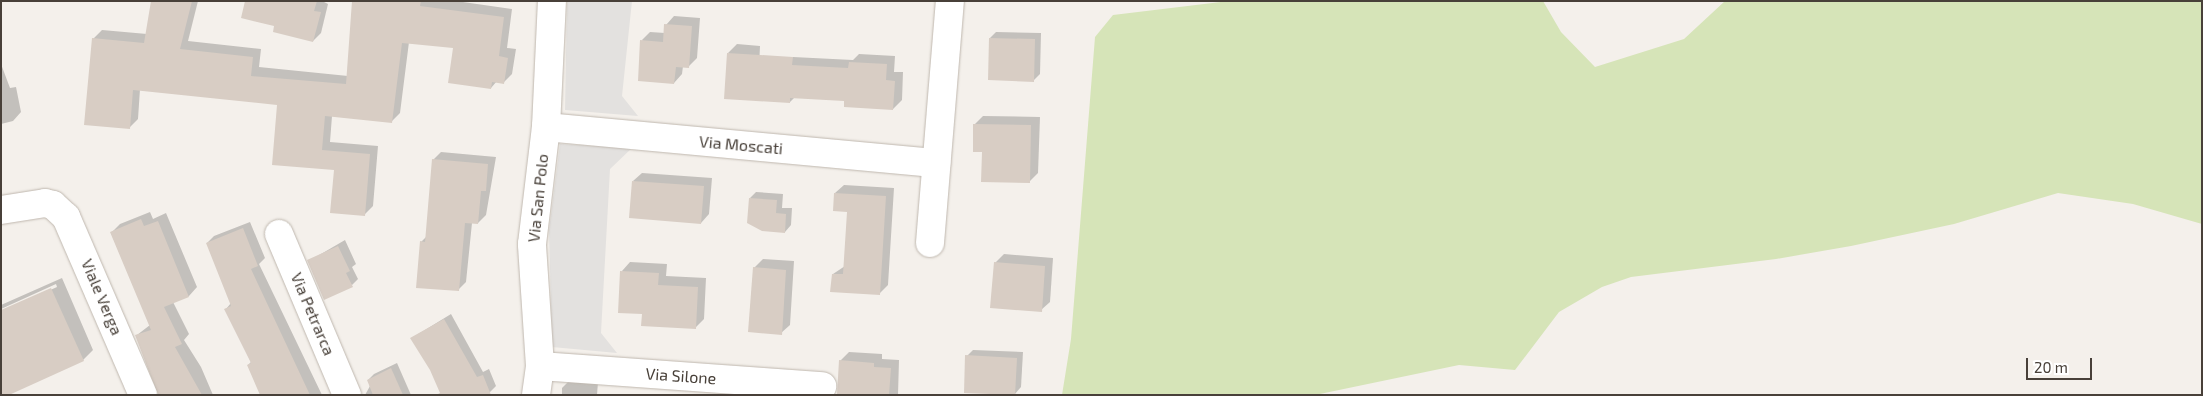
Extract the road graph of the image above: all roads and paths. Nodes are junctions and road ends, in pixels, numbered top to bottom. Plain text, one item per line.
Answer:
1 (552, 1) edge
2 (950, 1) edge
3 (546, 127) junction
4 (936, 163) junction
5 (1, 210) edge
6 (279, 234) dead end
7 (930, 243) dead end
8 (540, 366) junction
9 (822, 386) dead end
10 (143, 395) edge
11 (347, 395) edge
12 (536, 395) edge

1 - 3 street, Via San Polo
2 - 4 street
3 - 4 street, Via Moscati
3 - 8 street, Via San Polo
4 - 7 street
5 - 10 street, Viale Verga
6 - 11 street, Via Petrarca
8 - 9 street, Via Silone
8 - 12 street, Via San Polo

